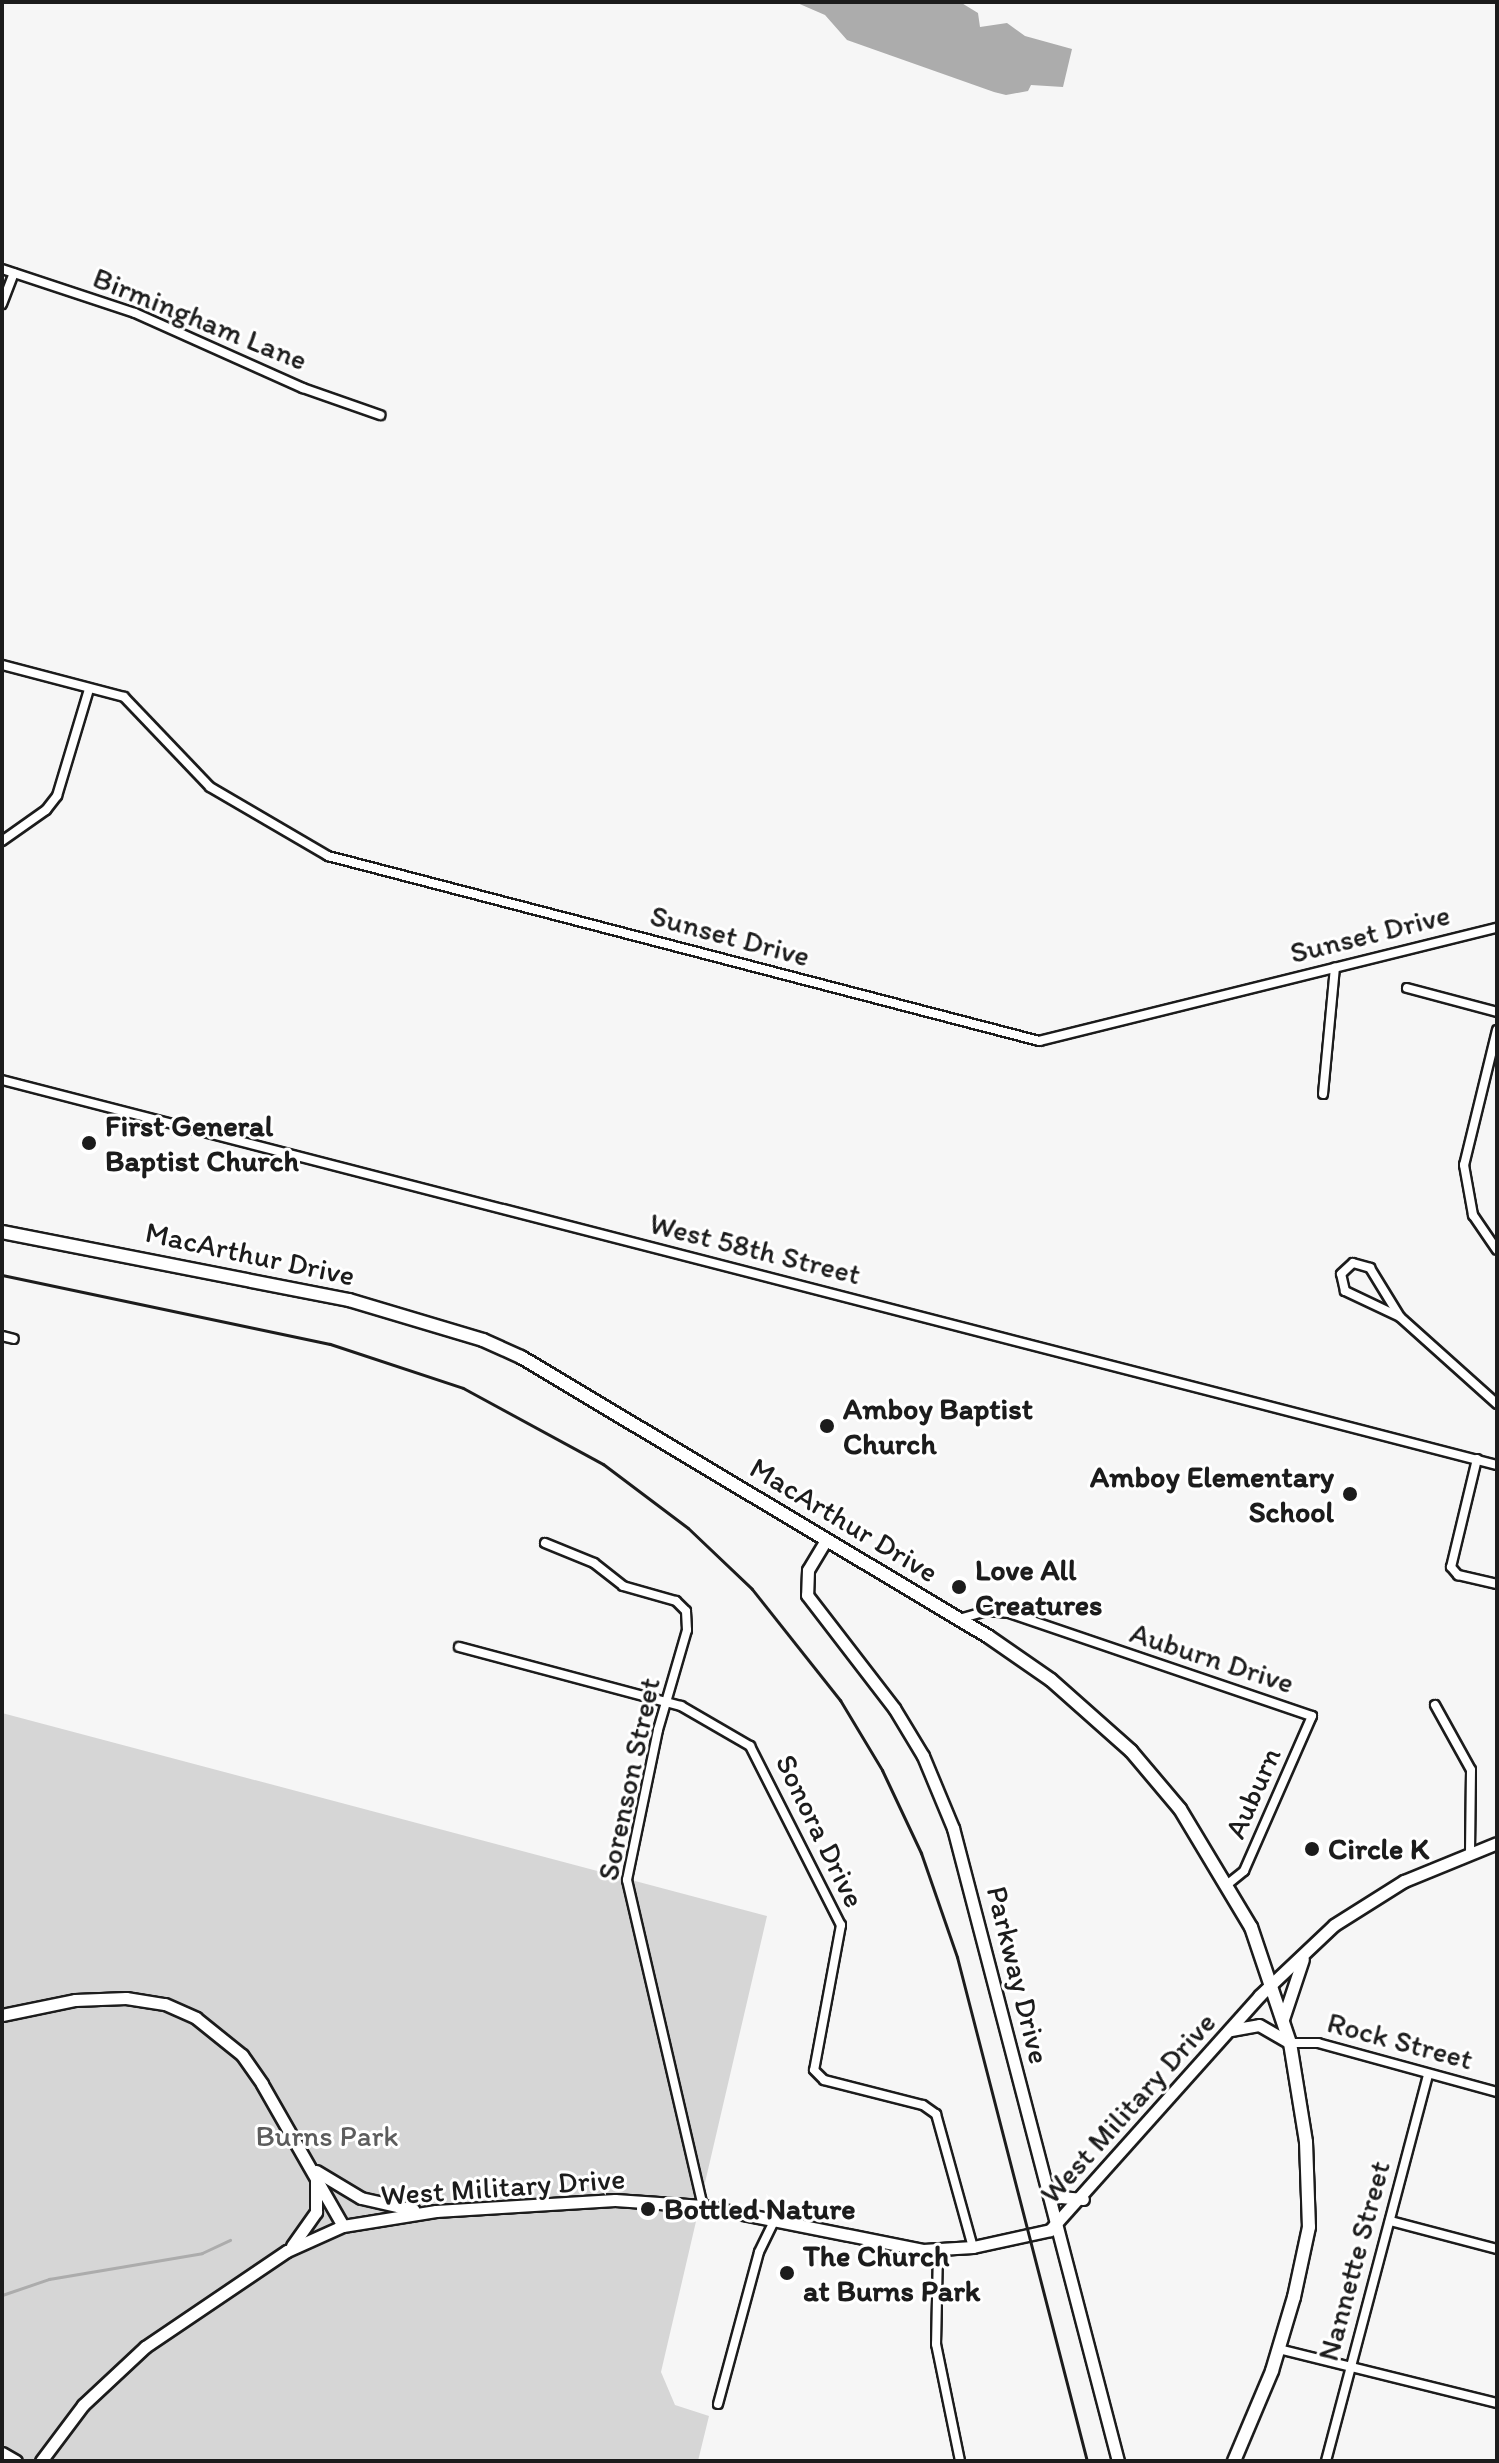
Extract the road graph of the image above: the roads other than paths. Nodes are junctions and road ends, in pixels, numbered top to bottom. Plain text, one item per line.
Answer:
1 (2, 269) edge
2 (14, 273) junction
3 (2, 304) edge
4 (380, 415) dead end
5 (2, 665) edge
6 (89, 689) junction
7 (2, 841) edge
8 (1497, 928) edge
9 (1335, 968) junction
10 (1407, 988) dead end
11 (1497, 1012) edge
12 (1497, 1030) edge
13 (2, 1080) edge
14 (1323, 1094) dead end
15 (2, 1232) edge
16 (1497, 1250) edge
17 (1400, 1317) junction
18 (2, 1336) edge
19 (14, 1339) dead end
20 (1497, 1404) edge
21 (1477, 1459) junction
22 (1497, 1465) edge
23 (826, 1540) junction
24 (545, 1543) dead end
25 (1497, 1584) edge
26 (959, 1619) junction
27 (459, 1647) dead end
28 (666, 1702) junction
29 (1435, 1705) dead end
30 (1312, 1716) joint
31 (1497, 1843) edge
32 (1470, 1853) junction
33 (1229, 1883) junction
34 (1306, 1952) junction
35 (1273, 1983) junction
36 (2, 2015) edge
37 (1283, 2019) junction
38 (1230, 2030) junction
39 (1290, 2043) junction
40 (1428, 2074) junction
41 (1497, 2092) edge
42 (315, 2171) junction
43 (1049, 2196) junction
44 (1083, 2199) junction
45 (703, 2206) junction
46 (427, 2212) junction
47 (775, 2219) junction
48 (1390, 2221) junction
49 (343, 2226) junction
50 (1057, 2226) junction
51 (973, 2247) junction
52 (1497, 2249) edge
53 (938, 2250) junction
54 (287, 2251) junction
55 (1279, 2349) junction
56 (1351, 2367) junction
57 (1497, 2403) edge
58 (718, 2404) dead end
59 (3, 2457) edge
60 (16, 2461) edge
61 (41, 2461) edge
62 (960, 2461) edge
63 (1118, 2461) edge
64 (1234, 2461) edge
65 (1326, 2461) edge

1 - 2 street, Birmingham Lane
2 - 3 street
2 - 4 street, Birmingham Lane
5 - 6 street, Sunset Drive
6 - 7 street
6 - 9 street, Sunset Drive
8 - 9 street, Sunset Drive
9 - 14 street
10 - 11 street
12 - 16 street
13 - 21 street, West 58th Street
15 - 23 main road, MacArthur Drive
17 - 17 street
17 - 20 street
18 - 19 street
21 - 22 street, West 58th Street
21 - 25 street
23 - 26 main road, MacArthur Drive
23 - 43 street, Parkway Drive
24 - 28 street, Sorenson Street
26 - 30 street, Auburn Drive
26 - 33 main road, MacArthur Drive
27 - 28 street, Sonora Drive
28 - 45 street, Sorenson Street
28 - 51 street, Sonora Drive
29 - 32 street
30 - 33 street, Auburn
31 - 32 street, West Military Drive
32 - 34 street, West Military Drive
33 - 35 main road, MacArthur Drive
34 - 35 street, West Military Drive
34 - 37 street
35 - 37 main road, MacArthur Drive
35 - 38 street, West Military Drive
36 - 42 street
37 - 39 main road, MacArthur Drive
38 - 39 street
38 - 44 street, West Military Drive
39 - 40 street, Rock Street
39 - 55 main road, MacArthur Drive
40 - 41 street, Rock Street
40 - 48 street, Nannette Street
42 - 46 street
42 - 49 street
42 - 54 street
43 - 44 street
43 - 50 street, Parkway Drive
44 - 50 street, West Military Drive
45 - 46 street, West Military Drive
45 - 47 street, West Military Drive
46 - 49 street, West Military Drive
47 - 53 street, West Military Drive
47 - 58 street
48 - 52 street
48 - 56 street, Nannette Street
49 - 54 street, West Military Drive
50 - 51 street, West Military Drive
50 - 63 street, Parkway Drive
51 - 53 street, West Military Drive
53 - 62 street
54 - 61 street, West Military Drive
55 - 56 street
55 - 64 main road, MacArthur Drive
56 - 57 street
56 - 65 street, Nannette Street
59 - 60 street

